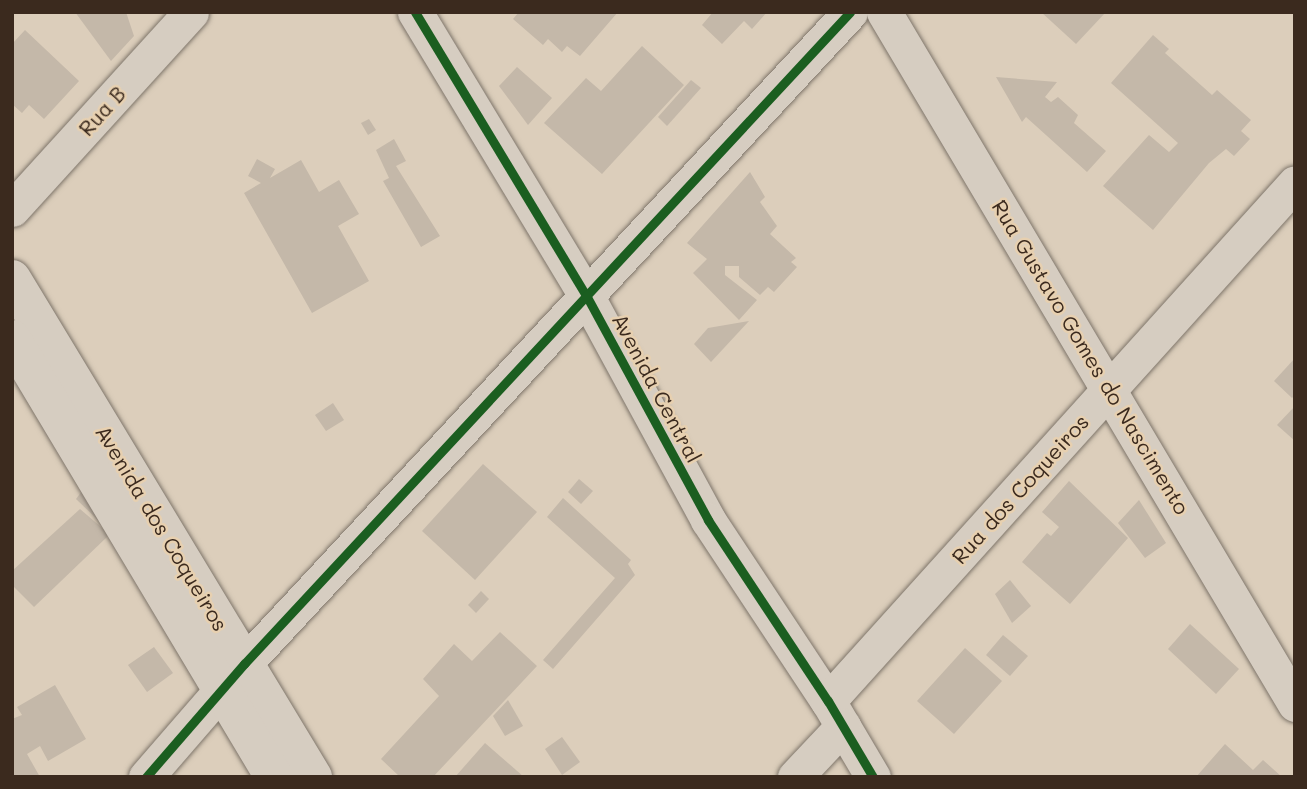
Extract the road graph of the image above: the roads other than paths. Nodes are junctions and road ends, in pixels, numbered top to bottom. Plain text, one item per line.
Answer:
1 (191, 12) edge
2 (415, 12) edge
3 (850, 12) edge
4 (884, 12) edge
5 (1295, 183) edge
6 (12, 209) edge
7 (12, 279) edge
8 (586, 295) junction
9 (12, 339) edge
10 (1111, 389) junction
11 (232, 677) junction
12 (1295, 704) edge
13 (836, 713) junction
14 (146, 777) edge
15 (274, 777) edge
16 (313, 777) edge
17 (795, 777) edge
18 (873, 777) edge

1 - 6 street, Rua B
2 - 8 street, Avenida Central
3 - 8 street
4 - 10 street, Rua Gustavo Gomes do Nascimento
5 - 10 street, Rua dos Coqueiros
7 - 11 main road, Avenida dos Coqueiros
8 - 11 street
8 - 13 street, Avenida Central
9 - 11 main road, Avenida dos Coqueiros
10 - 12 street, Rua Gustavo Gomes do Nascimento
10 - 13 street, Rua dos Coqueiros
11 - 14 street
11 - 15 main road, Avenida dos Coqueiros
11 - 16 main road, Avenida dos Coqueiros
13 - 17 street, Rua dos Coqueiros
13 - 18 street, Avenida Central

